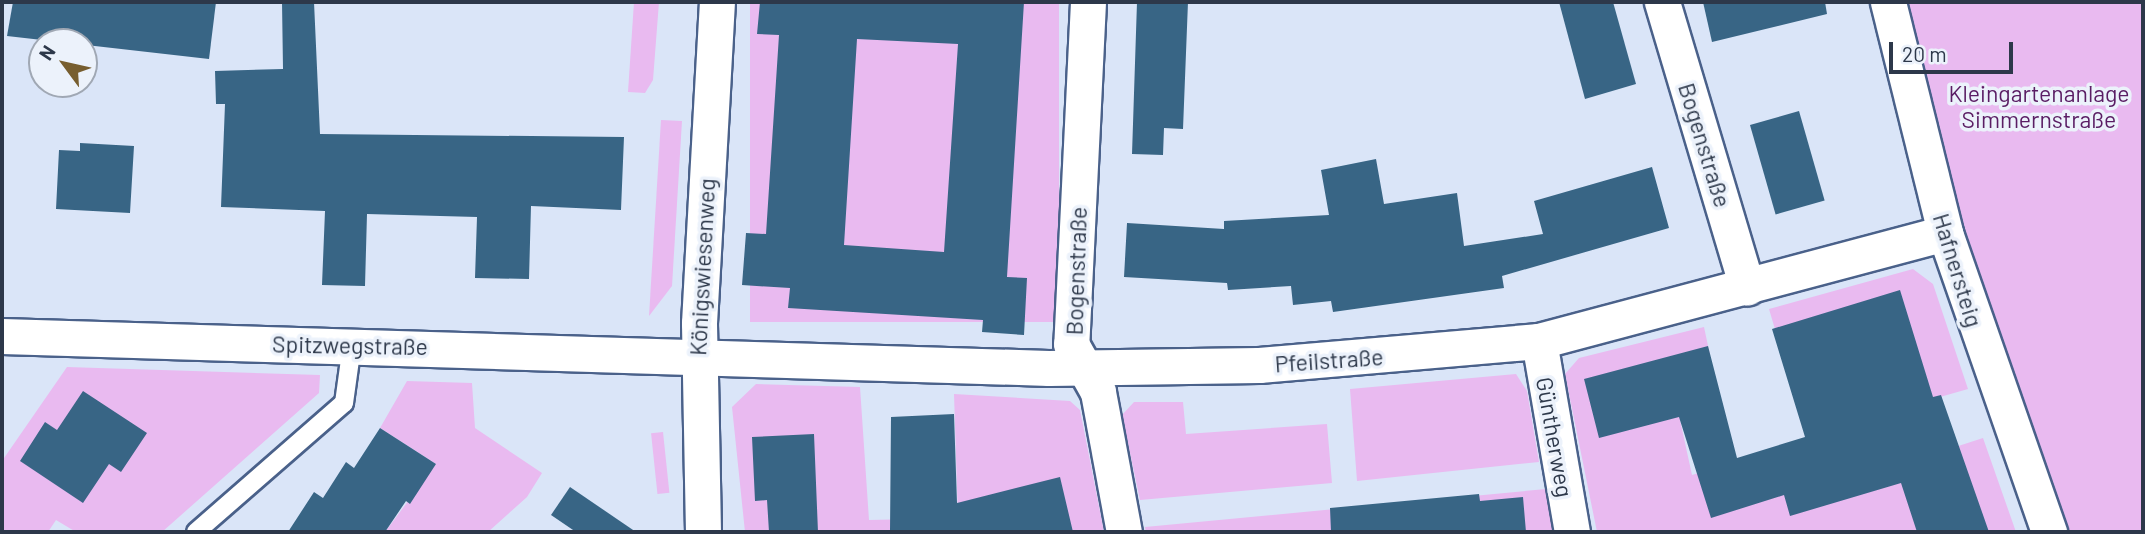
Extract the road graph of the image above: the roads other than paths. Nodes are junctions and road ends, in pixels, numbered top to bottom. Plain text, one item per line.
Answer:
1 (717, 2) edge
2 (1088, 2) edge
3 (1662, 2) edge
4 (1888, 2) edge
5 (1945, 233) junction
6 (1747, 288) junction
7 (2, 336) edge
8 (1539, 341) junction
9 (352, 345) junction
10 (698, 355) junction
11 (1085, 368) junction
12 (196, 532) edge
13 (703, 532) edge
14 (1124, 532) edge
15 (1572, 532) edge
16 (2049, 532) edge

1 - 10 street, Königswiesenweg
2 - 11 street, Bogenstraße
3 - 6 street, Bogenstraße
4 - 5 street, Hafnersteig
5 - 6 street, Pfeilstraße
5 - 16 street, Hafnersteig
6 - 8 street, Pfeilstraße
7 - 9 street, Spitzwegstraße
8 - 11 street, Pfeilstraße
8 - 15 street, Güntherweg
9 - 10 street, Spitzwegstraße
9 - 12 lane
10 - 11 street, Pfeilstraße
10 - 13 street, Königswiesenweg
11 - 14 street, Bogenstraße

